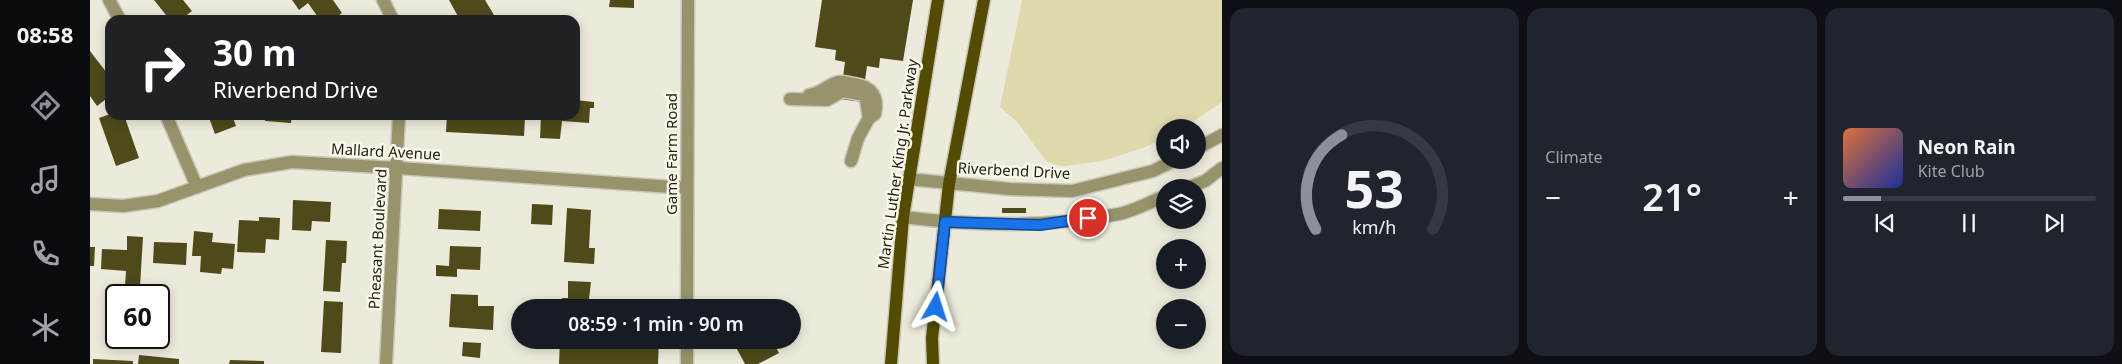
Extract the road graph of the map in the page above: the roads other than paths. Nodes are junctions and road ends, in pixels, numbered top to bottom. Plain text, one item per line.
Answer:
1 (109, 0) edge
2 (383, 0) edge
3 (688, 0) edge
4 (938, 0) edge
5 (984, 0) edge
6 (117, 15) edge
7 (390, 15) edge
8 (790, 99) dead end
9 (168, 120) edge
10 (400, 120) edge
11 (1222, 136) edge
12 (1206, 144) edge
13 (851, 161) dead end
14 (398, 168) junction
15 (1222, 168) edge
16 (1157, 169) edge
17 (908, 179) junction
18 (1206, 180) edge
19 (949, 184) junction
20 (197, 187) junction
21 (687, 188) junction
22 (1156, 200) edge
23 (90, 204) edge
24 (903, 217) junction
25 (945, 222) junction
26 (687, 299) edge
27 (687, 349) edge
28 (386, 364) edge
29 (687, 364) edge
30 (891, 364) edge
31 (932, 364) edge

1 - 6 street
2 - 7 street
3 - 21 street, Game Farm Road
4 - 17 main road, Martin Luther King Jr. Parkway
5 - 19 main road
8 - 13 street
9 - 20 street
10 - 14 street, Pheasant Boulevard
11 - 12 street
14 - 20 street, Mallard Avenue
14 - 21 street, Mallard Avenue
14 - 28 street, Pheasant Boulevard
15 - 18 street
16 - 19 street, Riverbend Drive
17 - 19 street, Riverbend Drive
17 - 24 main road, Martin Luther King Jr. Parkway
19 - 25 main road
20 - 23 street, Mallard Avenue
21 - 26 street, Game Farm Road
22 - 25 street
24 - 25 street
24 - 30 main road, Martin Luther King Jr. Parkway
25 - 31 main road
27 - 29 street

